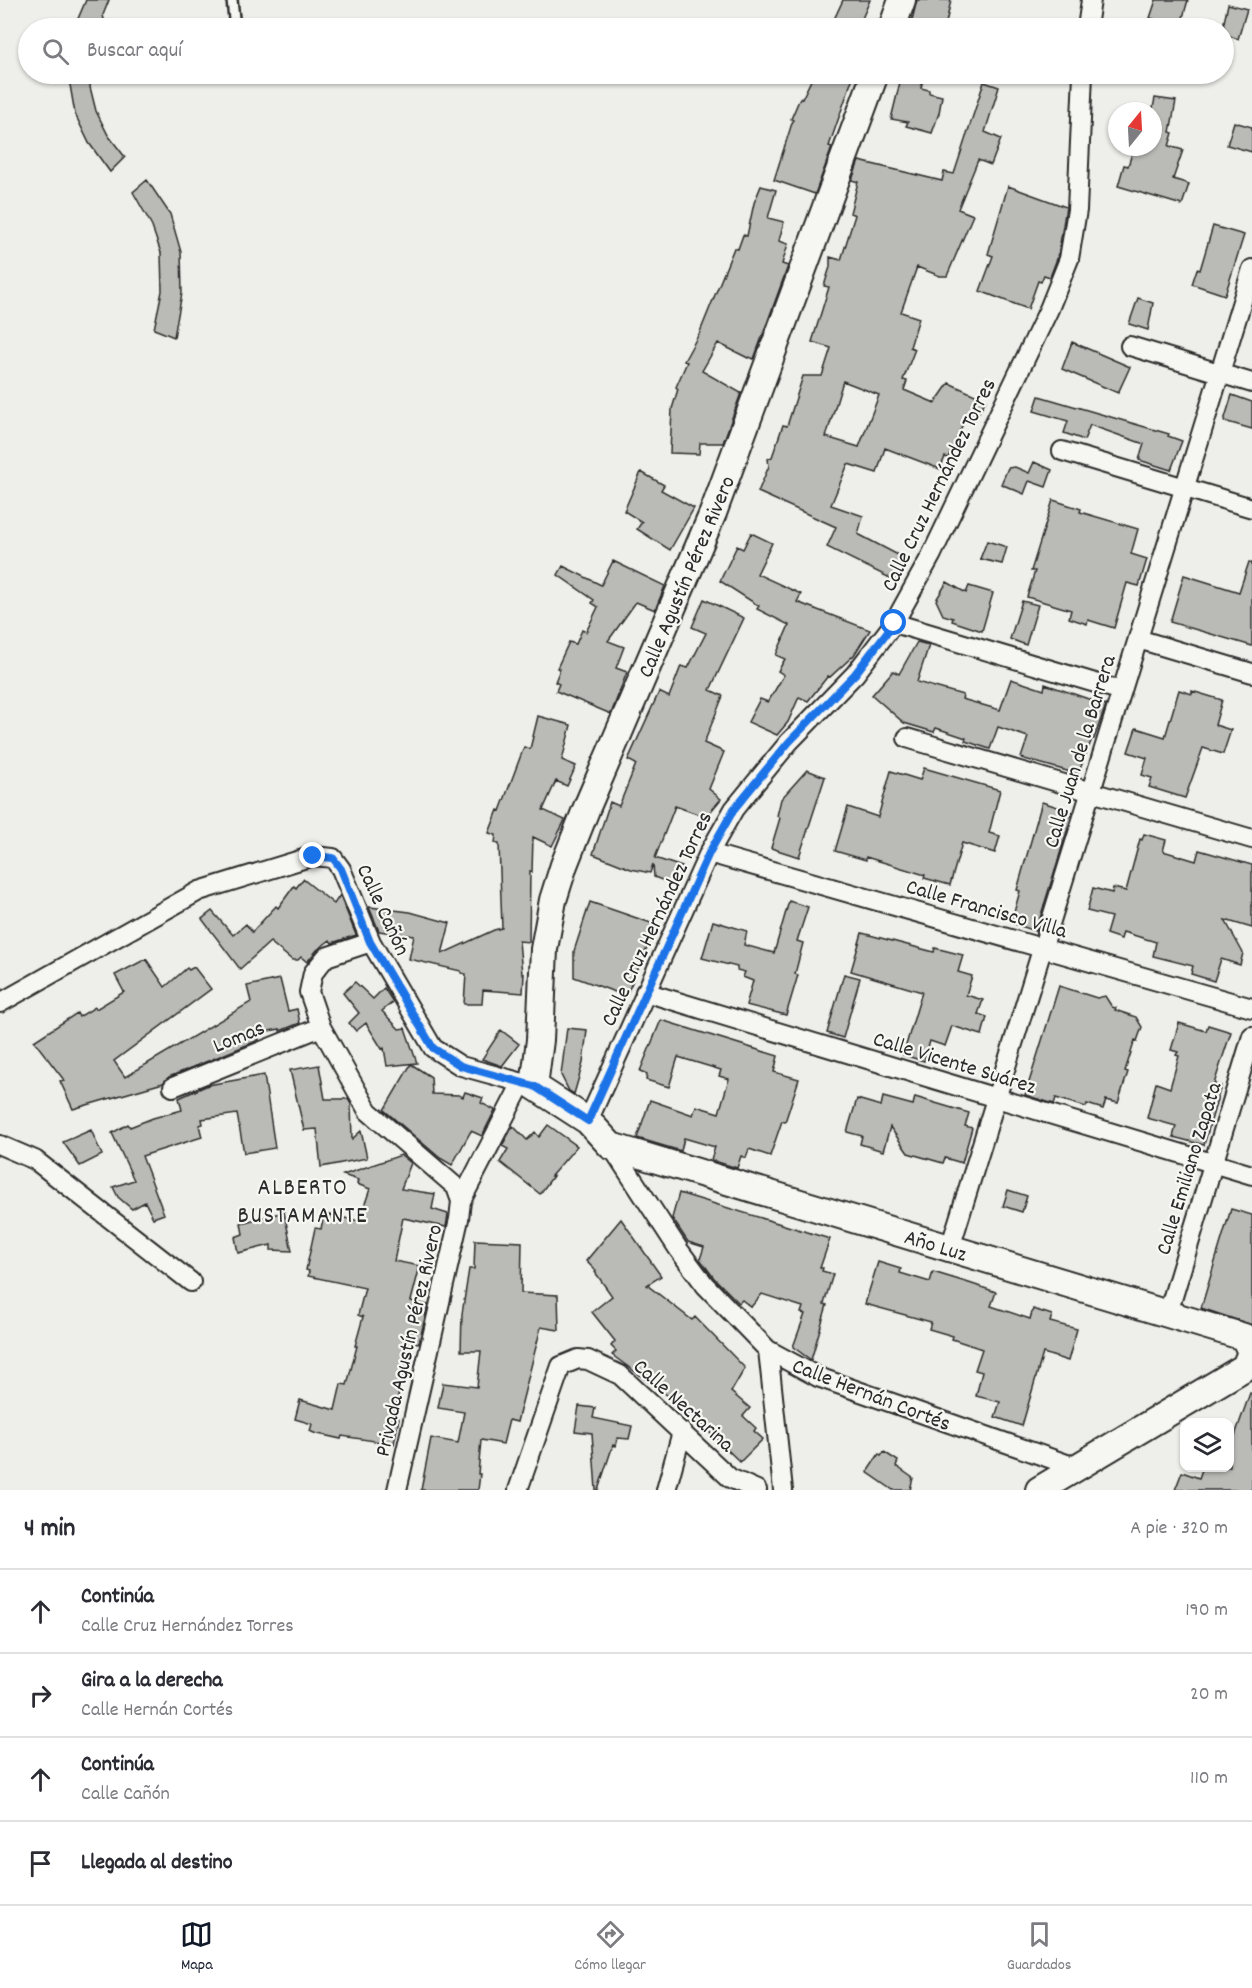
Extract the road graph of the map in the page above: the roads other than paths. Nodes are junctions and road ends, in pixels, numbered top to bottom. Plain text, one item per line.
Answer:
1 (232, 0) edge
2 (902, 0) edge
3 (1091, 0) edge
4 (234, 18) edge
5 (896, 18) edge
6 (1088, 18) edge
7 (872, 84) edge
8 (1083, 84) edge
9 (1252, 269) edge
10 (1130, 346) dead end
11 (1220, 373) junction
12 (1252, 383) edge
13 (1062, 451) dead end
14 (1184, 488) junction
15 (1252, 508) edge
16 (894, 623) junction
17 (1138, 639) junction
18 (1252, 673) edge
19 (1122, 691) junction
20 (907, 738) dead end
21 (1090, 792) junction
22 (1252, 839) edge
23 (709, 853) junction
24 (370, 942) junction
25 (1042, 948) junction
26 (645, 992) junction
27 (0, 1003) edge
28 (1252, 1008) edge
29 (321, 1027) junction
30 (1252, 1036) edge
31 (528, 1084) junction
32 (173, 1087) dead end
33 (996, 1098) junction
34 (588, 1121) junction
35 (0, 1145) edge
36 (611, 1146) junction
37 (1213, 1163) junction
38 (1252, 1175) edge
39 (461, 1201) junction
40 (950, 1248) junction
41 (191, 1282) dead end
42 (1168, 1314) junction
43 (768, 1350) junction
44 (1252, 1352) edge
45 (682, 1432) junction
46 (1075, 1467) junction
47 (397, 1490) edge
48 (518, 1490) edge
49 (666, 1490) edge
50 (757, 1490) edge
51 (783, 1490) edge
52 (1040, 1490) edge

1 - 4 lane
2 - 5 main road
3 - 6 street
7 - 31 main road, Calle Agustín Pérez Rivero
8 - 16 street, Calle Cruz Hernández Torres
9 - 11 street, Calle Juan de la Barrera
10 - 11 street
11 - 12 street
11 - 14 street, Calle Juan de la Barrera
13 - 14 street
14 - 15 street
14 - 17 street, Calle Juan de la Barrera
16 - 19 street
16 - 23 street, Calle Cruz Hernández Torres
17 - 18 street
17 - 19 street, Calle Juan de la Barrera
19 - 21 street, Calle Juan de la Barrera
20 - 21 street
21 - 22 street
21 - 25 street, Calle Juan de la Barrera
23 - 25 street, Calle Francisco Villa
23 - 26 street, Calle Cruz Hernández Torres
24 - 27 street, Calle Cañón
24 - 29 street
24 - 31 street, Calle Cañón
25 - 28 street, Calle Francisco Villa
25 - 33 street, Calle Juan de la Barrera
26 - 33 street, Calle Vicente Suárez
26 - 34 street, Calle Cruz Hernández Torres
29 - 32 street, Lomas
29 - 39 street
30 - 37 street, Calle Emiliano Zapata
31 - 34 main road, Calle Hernán Cortés
31 - 39 street, Calle Agustín Pérez Rivero
33 - 37 street, Calle Vicente Suárez
33 - 40 street, Calle Juan de la Barrera
34 - 36 main road, Calle Hernán Cortés
35 - 41 street
36 - 40 main road, Año Luz
36 - 43 street, Calle Hernán Cortés
37 - 38 street, Calle Vicente Suárez
37 - 42 street, Calle Emiliano Zapata
39 - 47 street, Privada Agustín Pérez Rivero
40 - 42 main road, Año Luz
42 - 44 main road, Año Luz
43 - 46 street, Calle Hernán Cortés
43 - 51 street
44 - 46 main road
45 - 48 street, Calle Nectarina
45 - 49 street
45 - 50 street, Calle Nectarina
46 - 52 main road

